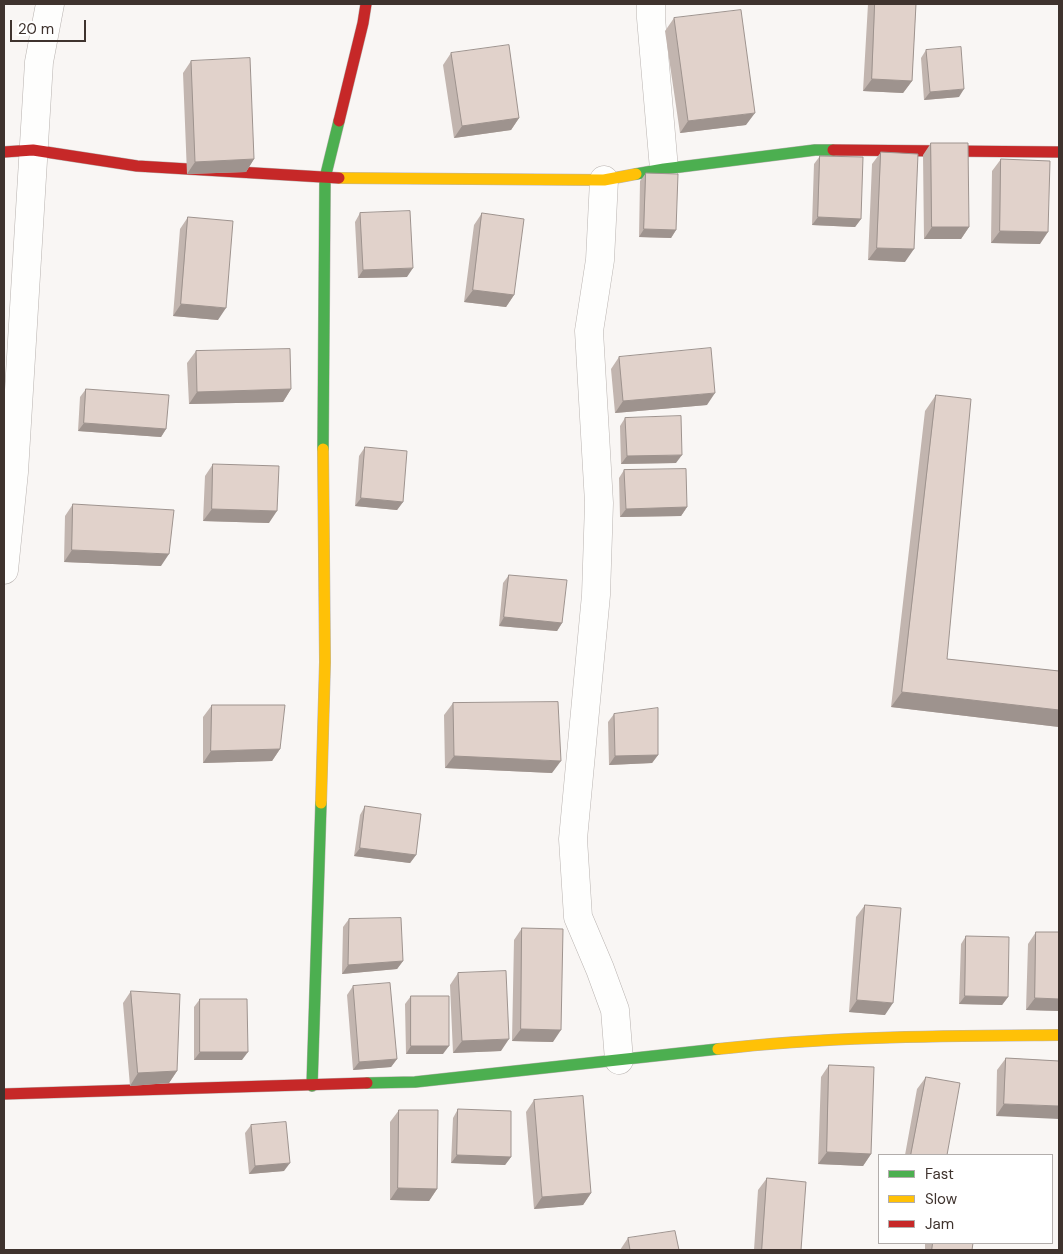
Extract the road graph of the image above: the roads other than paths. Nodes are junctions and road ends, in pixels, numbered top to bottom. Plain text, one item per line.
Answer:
1 (50, 4) edge
2 (366, 4) edge
3 (651, 4) edge
4 (33, 150) junction
5 (4, 152) edge
6 (1059, 152) edge
7 (664, 169) junction
8 (325, 178) junction
9 (604, 180) junction
10 (9, 472) edge
11 (4, 570) edge
12 (1059, 1035) edge
13 (619, 1060) junction
14 (312, 1086) junction
15 (4, 1094) edge

1 - 4 street
2 - 8 street
3 - 7 street
4 - 5 street
4 - 8 street
4 - 10 street
6 - 7 street
7 - 9 street
8 - 9 street
8 - 14 street
9 - 13 street
10 - 11 street
12 - 13 street
13 - 14 street
14 - 15 street

